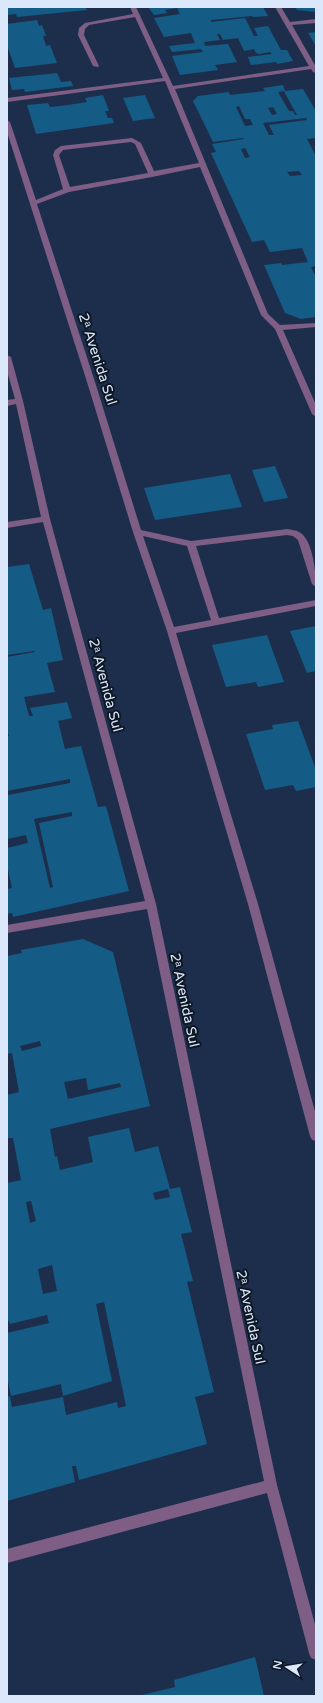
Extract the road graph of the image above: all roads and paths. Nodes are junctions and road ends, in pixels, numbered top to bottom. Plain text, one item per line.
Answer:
1 (133, 7) edge
2 (278, 7) edge
3 (137, 15) junction
4 (316, 21) edge
5 (288, 24) junction
6 (96, 66) dead end
7 (314, 69) edge
8 (167, 79) junction
9 (171, 88) junction
10 (7, 100) edge
11 (7, 122) edge
12 (202, 164) junction
13 (152, 175) junction
14 (67, 190) junction
15 (33, 203) junction
16 (316, 325) edge
17 (278, 328) junction
18 (7, 357) edge
19 (19, 401) junction
20 (7, 403) edge
21 (316, 414) edge
22 (46, 519) junction
23 (7, 525) edge
24 (138, 532) junction
25 (191, 544) junction
26 (316, 584) edge
27 (316, 603) edge
28 (216, 622) junction
29 (171, 631) junction
30 (151, 904) junction
31 (7, 929) edge
32 (316, 1136) edge
33 (271, 1485) junction
34 (7, 1556) edge
35 (316, 1653) edge

1 - 3 street
2 - 5 street
3 - 6 street
3 - 8 street
4 - 5 street
5 - 7 street
7 - 9 street
8 - 9 street
8 - 10 street
9 - 12 street
11 - 15 street, 2ᵃ Avenida Sul
12 - 13 street
12 - 17 street
13 - 14 street
13 - 14 street
14 - 15 street
15 - 24 street, 2ᵃ Avenida Sul
16 - 17 street
17 - 21 street
18 - 19 street, 2ᵃ Avenida Sul
19 - 20 street
19 - 22 street, 2ᵃ Avenida Sul
22 - 23 street
22 - 30 street, 2ᵃ Avenida Sul
24 - 25 street
24 - 29 street, 2ᵃ Avenida Sul
25 - 26 street
25 - 28 street
27 - 28 street
28 - 29 street
29 - 32 street, 2ᵃ Avenida Sul
30 - 31 street
30 - 33 street, 2ᵃ Avenida Sul
33 - 34 street
33 - 35 street, 2ᵃ Avenida Sul

